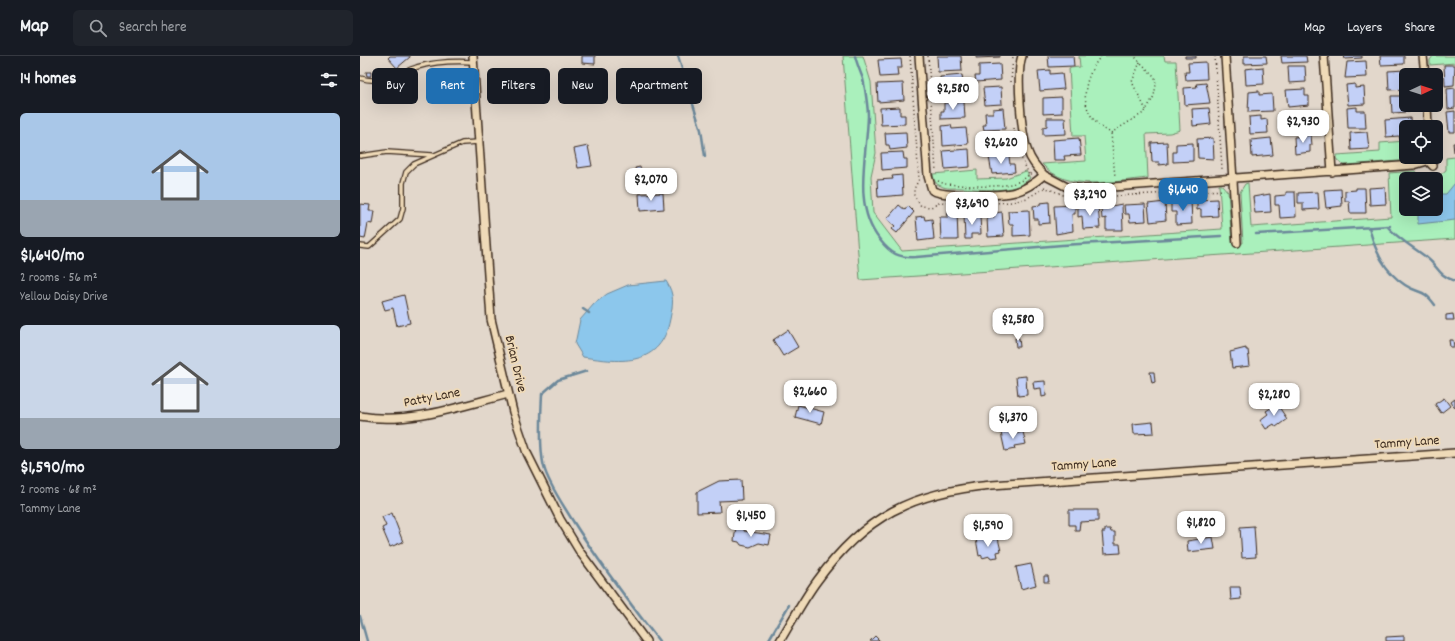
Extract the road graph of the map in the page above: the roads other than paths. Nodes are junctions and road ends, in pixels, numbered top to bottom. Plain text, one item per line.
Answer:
1 (919, 56) edge
2 (1022, 56) edge
3 (1224, 56) edge
4 (1324, 56) edge
5 (1423, 56) edge
6 (473, 59) edge
7 (1424, 68) edge
8 (360, 78) edge
9 (479, 142) junction
10 (435, 155) junction
11 (360, 156) edge
12 (1418, 164) edge
13 (1332, 172) junction
14 (1044, 175) junction
15 (1233, 179) junction
16 (1237, 243) dead end
17 (360, 246) edge
18 (508, 394) junction
19 (360, 416) edge
20 (1455, 453) edge
21 (646, 641) edge
22 (780, 641) edge

1 - 14 street
2 - 14 street
3 - 15 street
4 - 13 street
5 - 7 street
6 - 8 lane
6 - 9 street, Brian Drive
9 - 10 lane
9 - 18 street, Brian Drive
10 - 11 lane
10 - 17 lane
12 - 13 street
13 - 15 street
14 - 15 street
15 - 16 street
18 - 19 street, Patty Lane
18 - 21 street, Brian Drive
20 - 22 street, Tammy Lane

